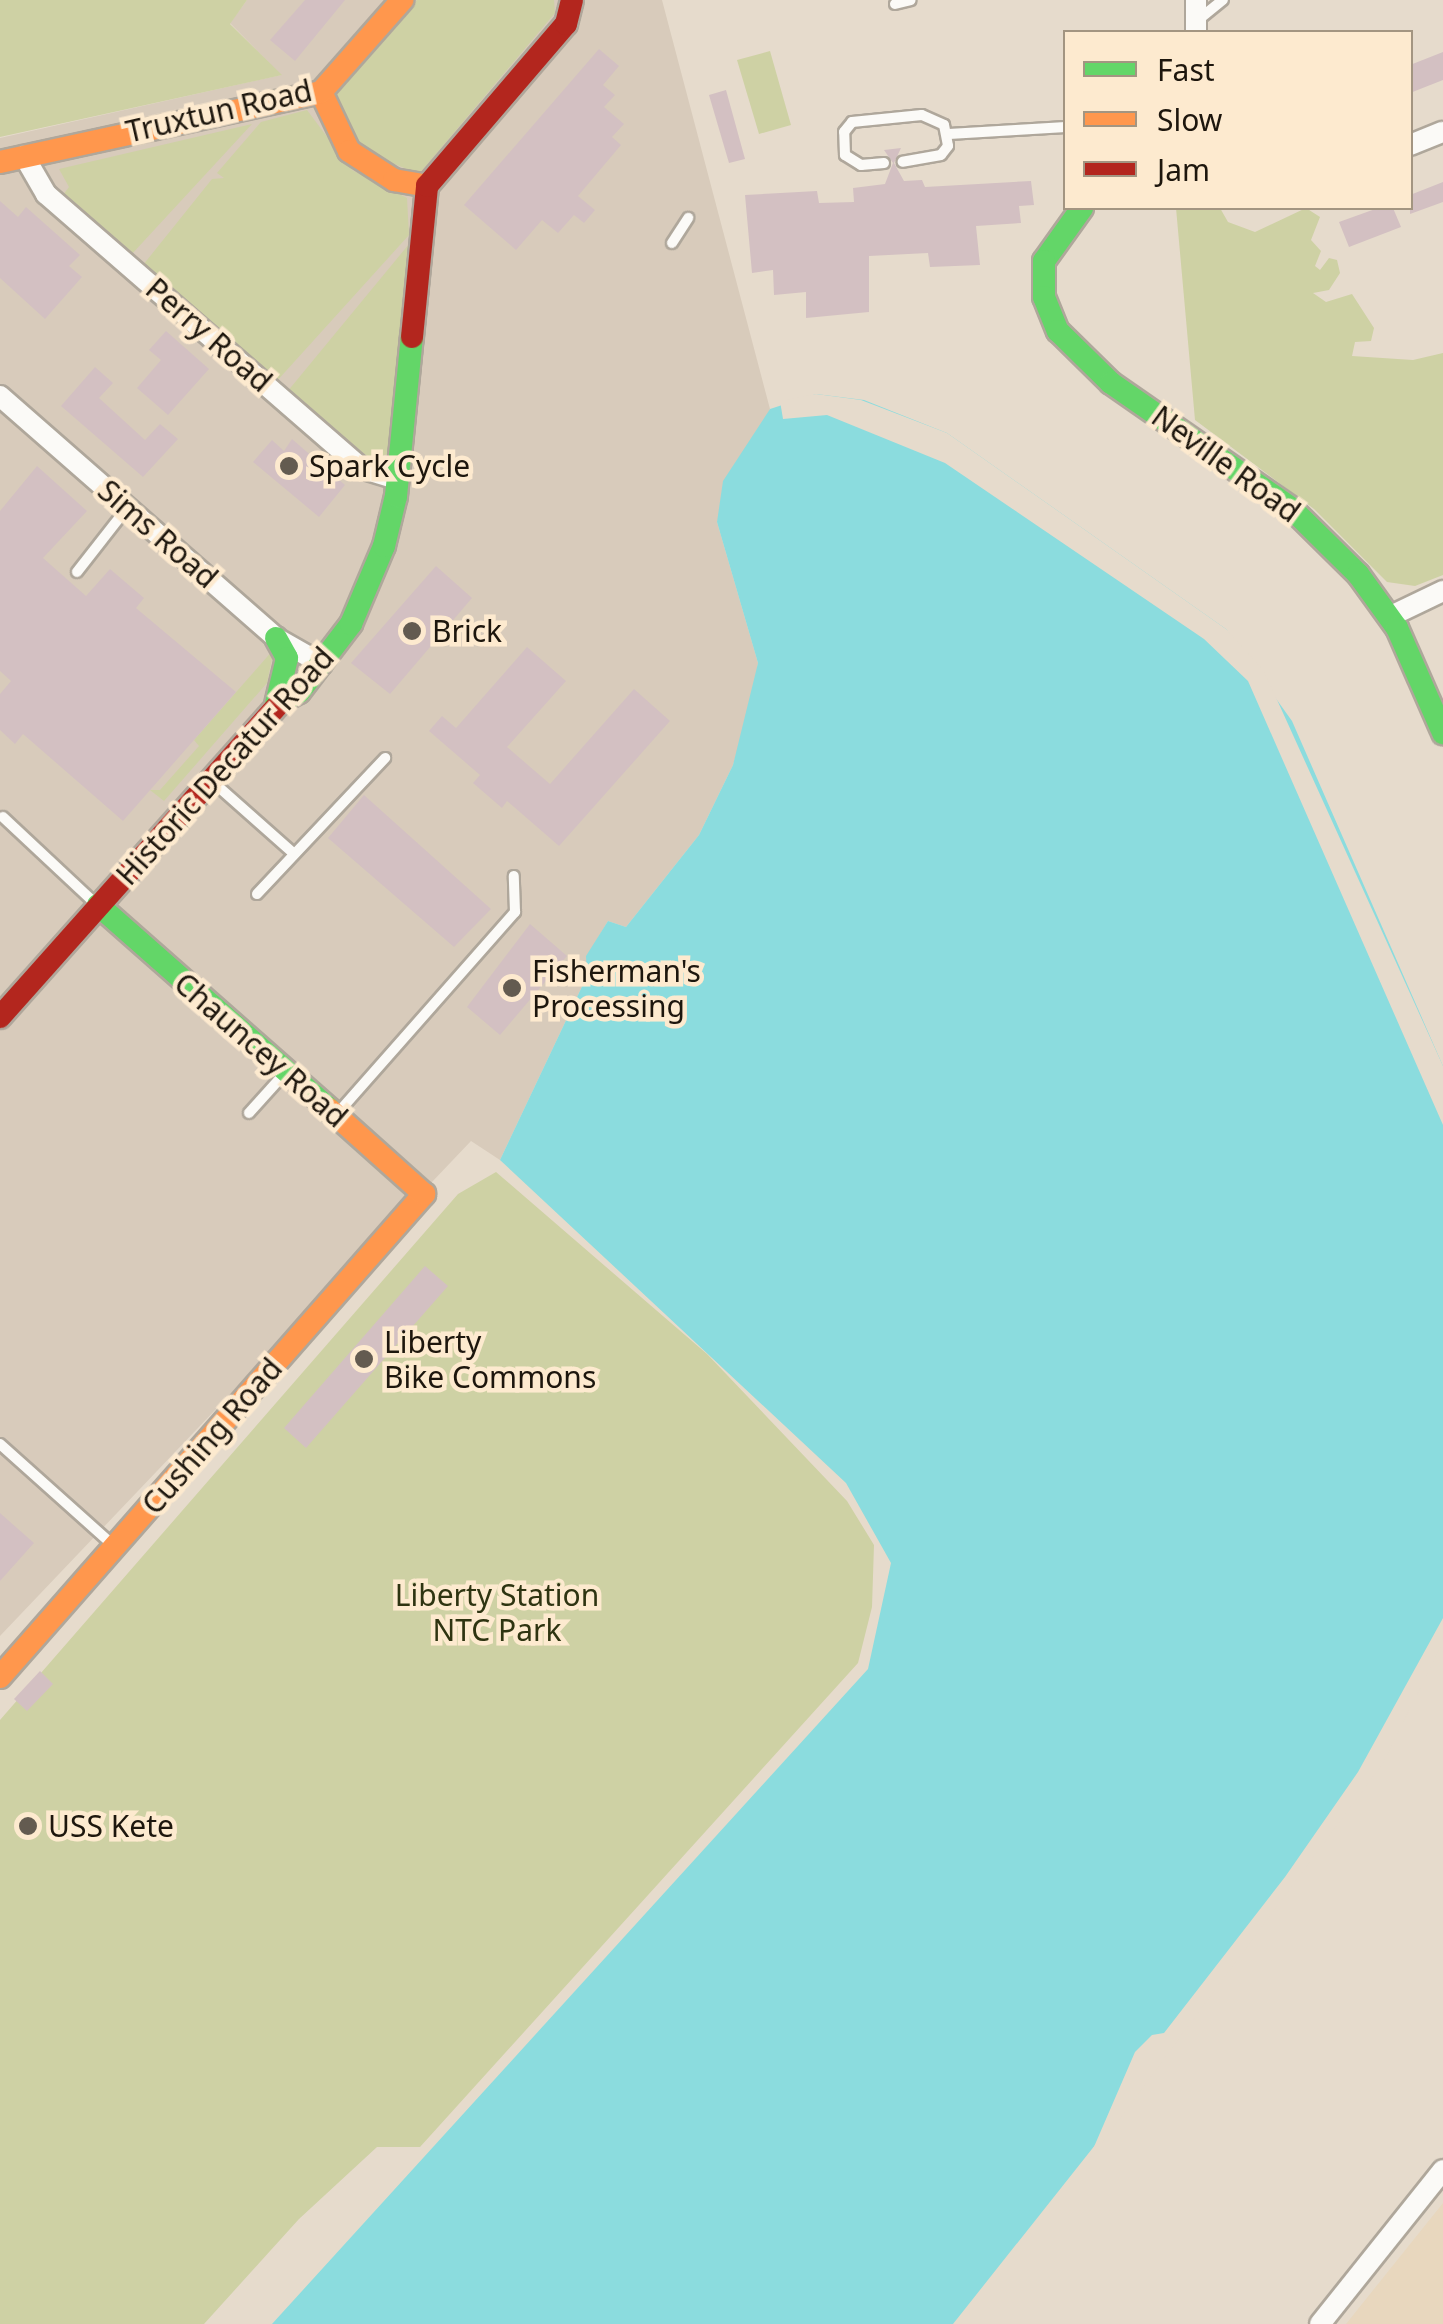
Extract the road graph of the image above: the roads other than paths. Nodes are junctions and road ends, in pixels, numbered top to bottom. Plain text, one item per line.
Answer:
1 (402, 0) edge
2 (572, 0) edge
3 (911, 0) edge
4 (1223, 0) edge
5 (895, 4) dead end
6 (1197, 18) edge
7 (320, 92) junction
8 (1063, 127) edge
9 (1443, 132) edge
10 (949, 134) junction
11 (1413, 144) edge
12 (24, 156) junction
13 (0, 162) edge
14 (902, 162) dead end
15 (884, 163) dead end
16 (427, 186) junction
17 (1081, 210) edge
18 (688, 218) dead end
19 (672, 243) dead end
20 (0, 396) edge
21 (407, 481) junction
22 (128, 507) junction
23 (77, 572) dead end
24 (1443, 591) edge
25 (1391, 616) junction
26 (276, 638) junction
27 (322, 664) junction
28 (276, 704) junction
29 (1443, 734) edge
30 (385, 758) dead end
31 (210, 780) junction
32 (3, 817) dead end
33 (291, 851) junction
34 (514, 876) dead end
35 (257, 894) dead end
36 (98, 905) junction
37 (0, 1017) edge
38 (286, 1072) junction
39 (249, 1113) dead end
40 (336, 1116) junction
41 (424, 1194) joint
42 (0, 1444) edge
43 (115, 1547) junction
44 (0, 1678) edge
45 (1443, 2170) edge
46 (1320, 2324) edge

1 - 7 street, Truxtun Road
2 - 16 street
3 - 5 lane
4 - 6 lane
7 - 12 street, Truxtun Road
7 - 16 street
8 - 10 lane
9 - 11 street
10 - 14 lane
10 - 15 lane
12 - 13 street, Truxtun Road
12 - 21 street, Perry Road
16 - 21 street, Historic Decatur Road
17 - 25 street, Neville Road
18 - 19 lane
20 - 22 street, Sims Road
21 - 27 street, Historic Decatur Road
22 - 23 lane
22 - 26 street, Sims Road
24 - 25 street
25 - 29 street, Neville Road
26 - 27 street, Sims Road
26 - 28 street
27 - 28 street, Historic Decatur Road
28 - 31 street, Historic Decatur Road
30 - 33 lane
31 - 33 lane
31 - 36 street, Historic Decatur Road
32 - 36 lane
33 - 35 lane
34 - 40 lane
36 - 37 street, Historic Decatur Road
36 - 38 street, Chauncey Road
38 - 39 lane
38 - 40 street, Chauncey Road
40 - 41 street, Chauncey Road
41 - 43 street, Cushing Road
42 - 43 lane
43 - 44 street, Cushing Road
45 - 46 street

